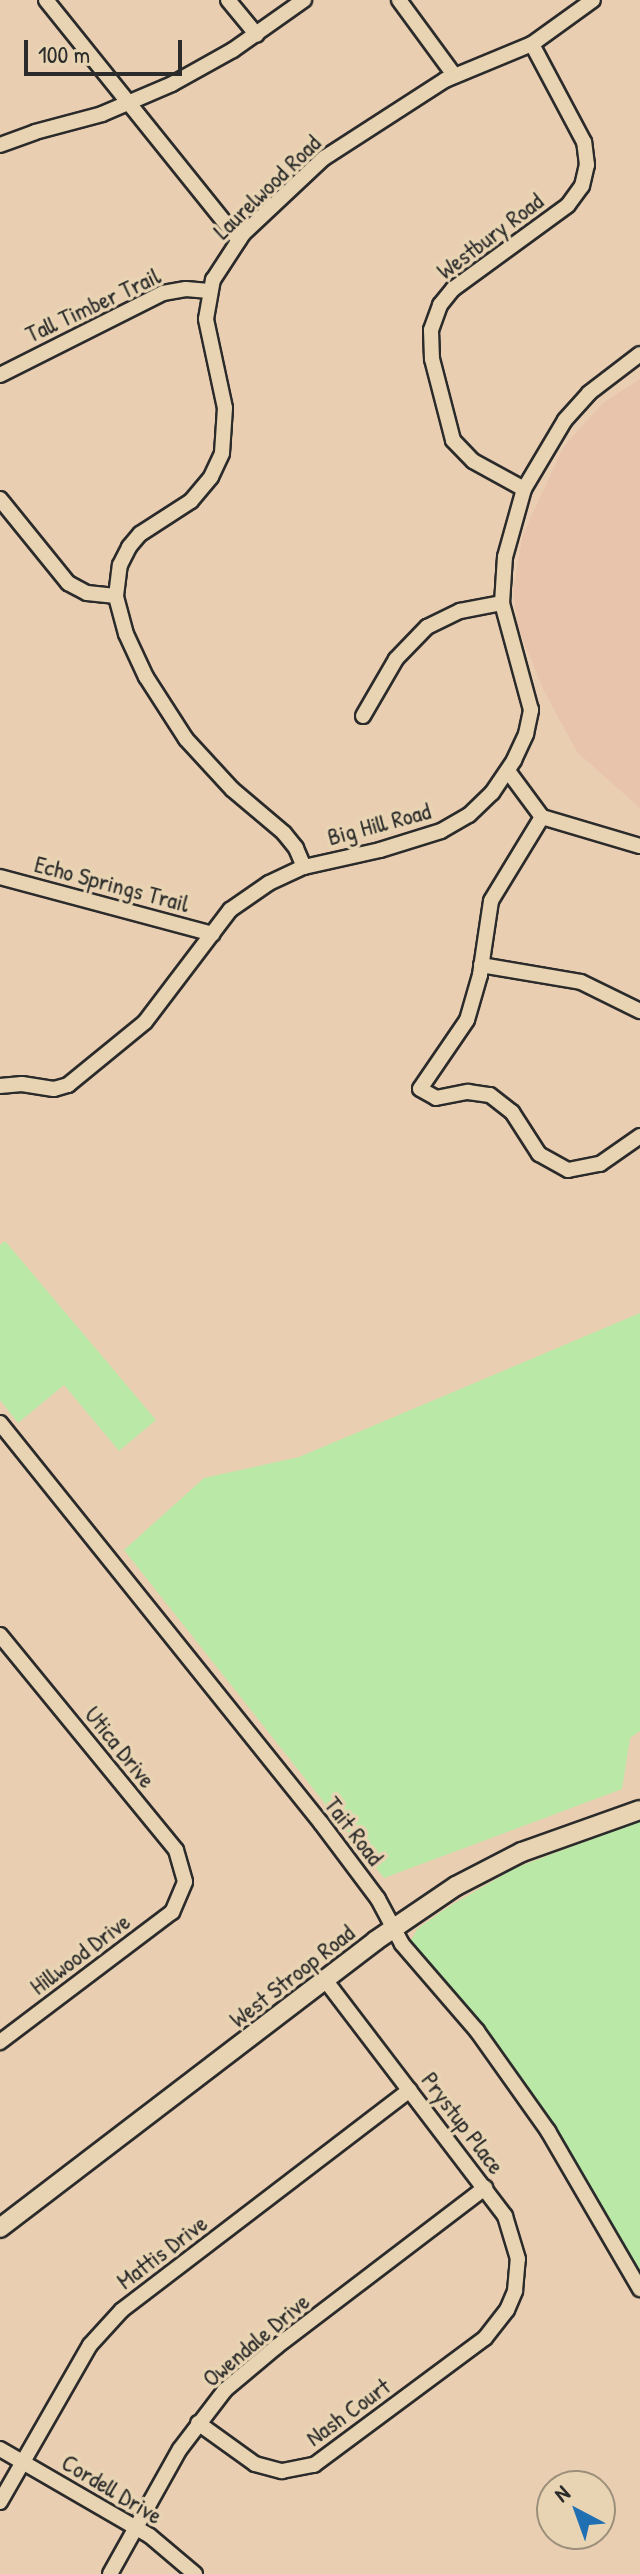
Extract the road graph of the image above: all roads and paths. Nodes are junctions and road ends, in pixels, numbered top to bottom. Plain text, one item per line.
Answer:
1 (46, 0) edge
2 (228, 0) edge
3 (304, 0) edge
4 (399, 0) edge
5 (593, 0) edge
6 (257, 35) junction
7 (532, 44) junction
8 (454, 75) junction
9 (130, 103) junction
10 (0, 145) edge
11 (239, 240) junction
12 (209, 291) junction
13 (640, 354) edge
14 (0, 375) edge
15 (524, 489) junction
16 (0, 499) edge
17 (116, 596) junction
18 (502, 603) junction
19 (363, 716) dead end
20 (508, 771) junction
21 (542, 817) junction
22 (640, 846) edge
23 (304, 867) junction
24 (0, 877) edge
25 (212, 934) junction
26 (481, 965) junction
27 (640, 1011) edge
28 (0, 1086) edge
29 (640, 1136) edge
30 (0, 1423) edge
31 (0, 1635) edge
32 (640, 1810) edge
33 (182, 1896) joint
34 (393, 1928) junction
35 (326, 1981) junction
36 (0, 2042) edge
37 (410, 2090) junction
38 (485, 2188) junction
39 (0, 2228) edge
40 (640, 2289) edge
41 (507, 2310) joint
42 (198, 2423) junction
43 (0, 2449) edge
44 (23, 2462) junction
45 (0, 2502) edge
46 (136, 2527) junction
47 (110, 2574) edge
48 (195, 2574) edge

1 - 9 street
2 - 6 street
3 - 6 street
4 - 8 street
5 - 7 street, Laurelwood Road
6 - 9 street
7 - 8 street, Laurelwood Road
7 - 15 street, Westbury Road
8 - 11 street, Laurelwood Road
9 - 10 street
9 - 11 street
11 - 12 street, Laurelwood Road
12 - 14 street, Tall Timber Trail
12 - 17 street, Laurelwood Road
13 - 15 street, Big Hill Road
15 - 18 street, Big Hill Road
16 - 17 street
17 - 23 street, Laurelwood Road
18 - 19 street
18 - 20 street, Big Hill Road
20 - 21 street
20 - 23 street, Big Hill Road
21 - 22 street
21 - 26 street
23 - 25 street, Big Hill Road
24 - 25 street, Echo Springs Trail
25 - 28 street, Big Hill Road
26 - 27 street
26 - 29 street
30 - 34 street, Tait Road
31 - 33 street, Utica Drive
32 - 34 main road, West Stroop Road
33 - 36 street, Hillwood Drive
34 - 35 main road, West Stroop Road
34 - 40 street, Tait Road
35 - 37 street, Prystup Place
35 - 39 main road, West Stroop Road
37 - 38 street, Prystup Place
37 - 44 street, Mattis Drive
38 - 41 street, Prystup Place
38 - 42 street, Owendale Drive
41 - 42 street, Nash Court
42 - 46 street, Owendale Drive
43 - 44 street, Cordell Drive
44 - 45 street, Mattis Drive
44 - 46 street, Cordell Drive
46 - 47 street, Owendale Drive
46 - 48 street, Cordell Drive

